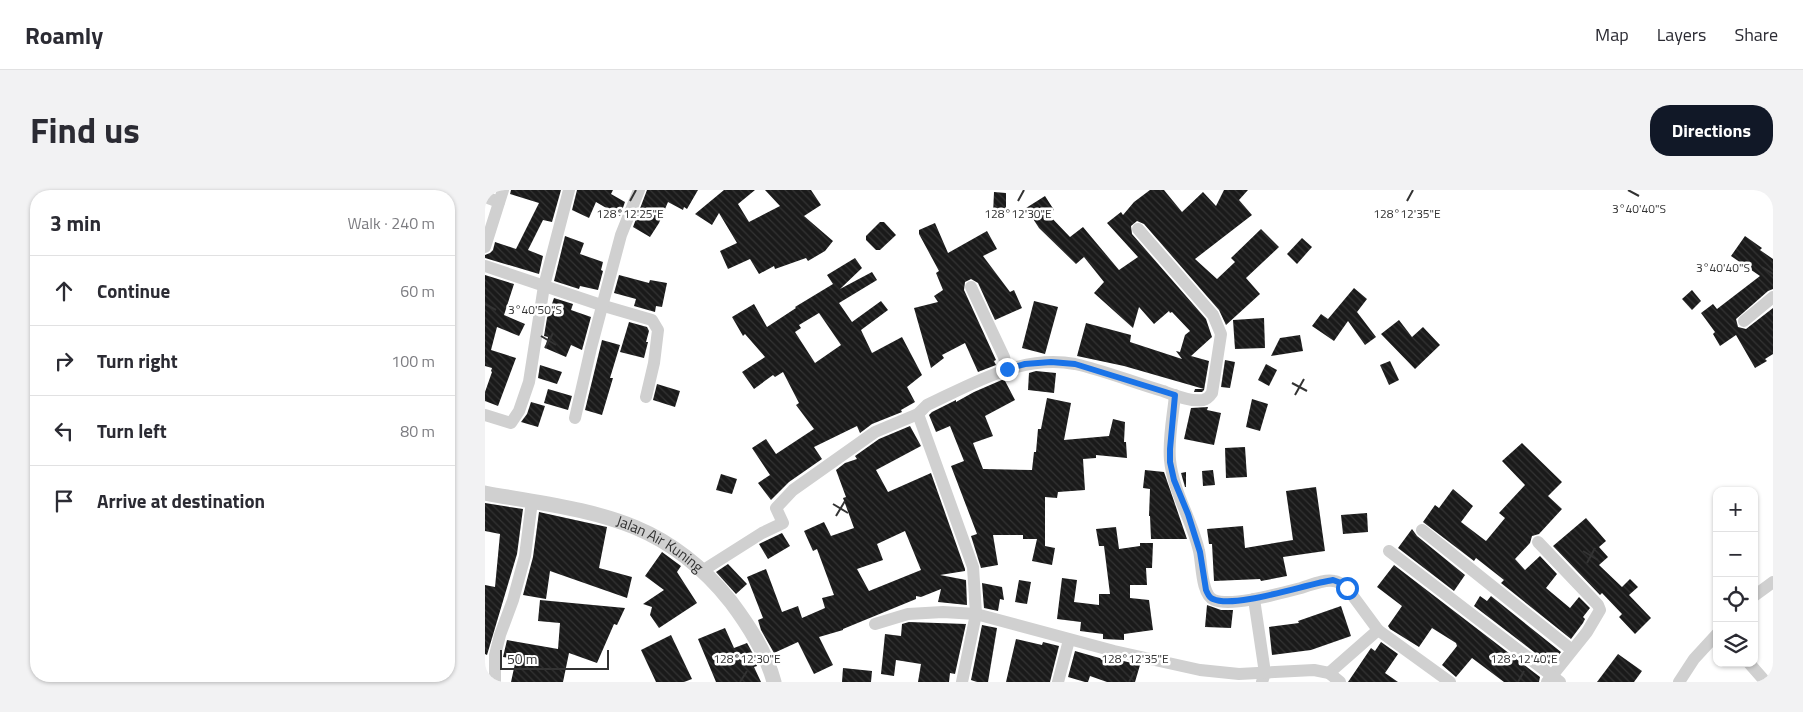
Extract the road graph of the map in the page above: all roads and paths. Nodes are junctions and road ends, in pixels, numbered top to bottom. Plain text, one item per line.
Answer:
1 (569, 190) edge
2 (639, 190) edge
3 (501, 196) edge
4 (485, 198) edge
5 (1138, 230) dead end
6 (485, 247) edge
7 (485, 266) edge
8 (544, 286) junction
9 (971, 286) dead end
10 (1773, 296) edge
11 (603, 306) junction
12 (1744, 321) dead end
13 (1007, 369) junction
14 (1175, 395) junction
15 (646, 397) dead end
16 (919, 414) junction
17 (485, 415) edge
18 (575, 418) dead end
19 (485, 493) edge
20 (532, 501) junction
21 (1422, 530) dead end
22 (1538, 542) dead end
23 (1389, 551) dead end
24 (702, 571) junction
25 (1773, 582) edge
26 (1758, 593) edge
27 (1254, 599) junction
28 (976, 614) junction
29 (875, 624) dead end
30 (1378, 630) junction
31 (1713, 638) edge
32 (1069, 640) junction
33 (1573, 650) junction
34 (1753, 667) edge
35 (1329, 673) junction
36 (1263, 677) edge
37 (1765, 678) edge
38 (1553, 680) edge
39 (495, 682) edge
40 (774, 682) edge
41 (962, 682) edge
42 (1058, 682) edge
43 (1340, 682) edge
44 (1450, 682) edge
45 (1679, 682) edge

1 - 8 street
2 - 11 street
3 - 4 street
3 - 6 street
5 - 14 street
7 - 8 street
8 - 11 street
8 - 17 street
9 - 13 street
10 - 12 street
11 - 15 street
11 - 18 street
13 - 14 street
13 - 16 street
14 - 27 street
16 - 24 street
16 - 28 street
19 - 20 street, Jalan Air Kuning
20 - 24 street, Jalan Air Kuning
20 - 39 street
21 - 33 street
22 - 33 street
23 - 38 street
24 - 40 street, Jalan Air Kuning
25 - 26 street
27 - 30 street
27 - 36 street
28 - 29 street
28 - 32 street
28 - 41 street
30 - 35 street
30 - 44 street
31 - 45 street
32 - 36 street
32 - 42 street
33 - 38 street
34 - 37 street
35 - 36 street
35 - 43 street

